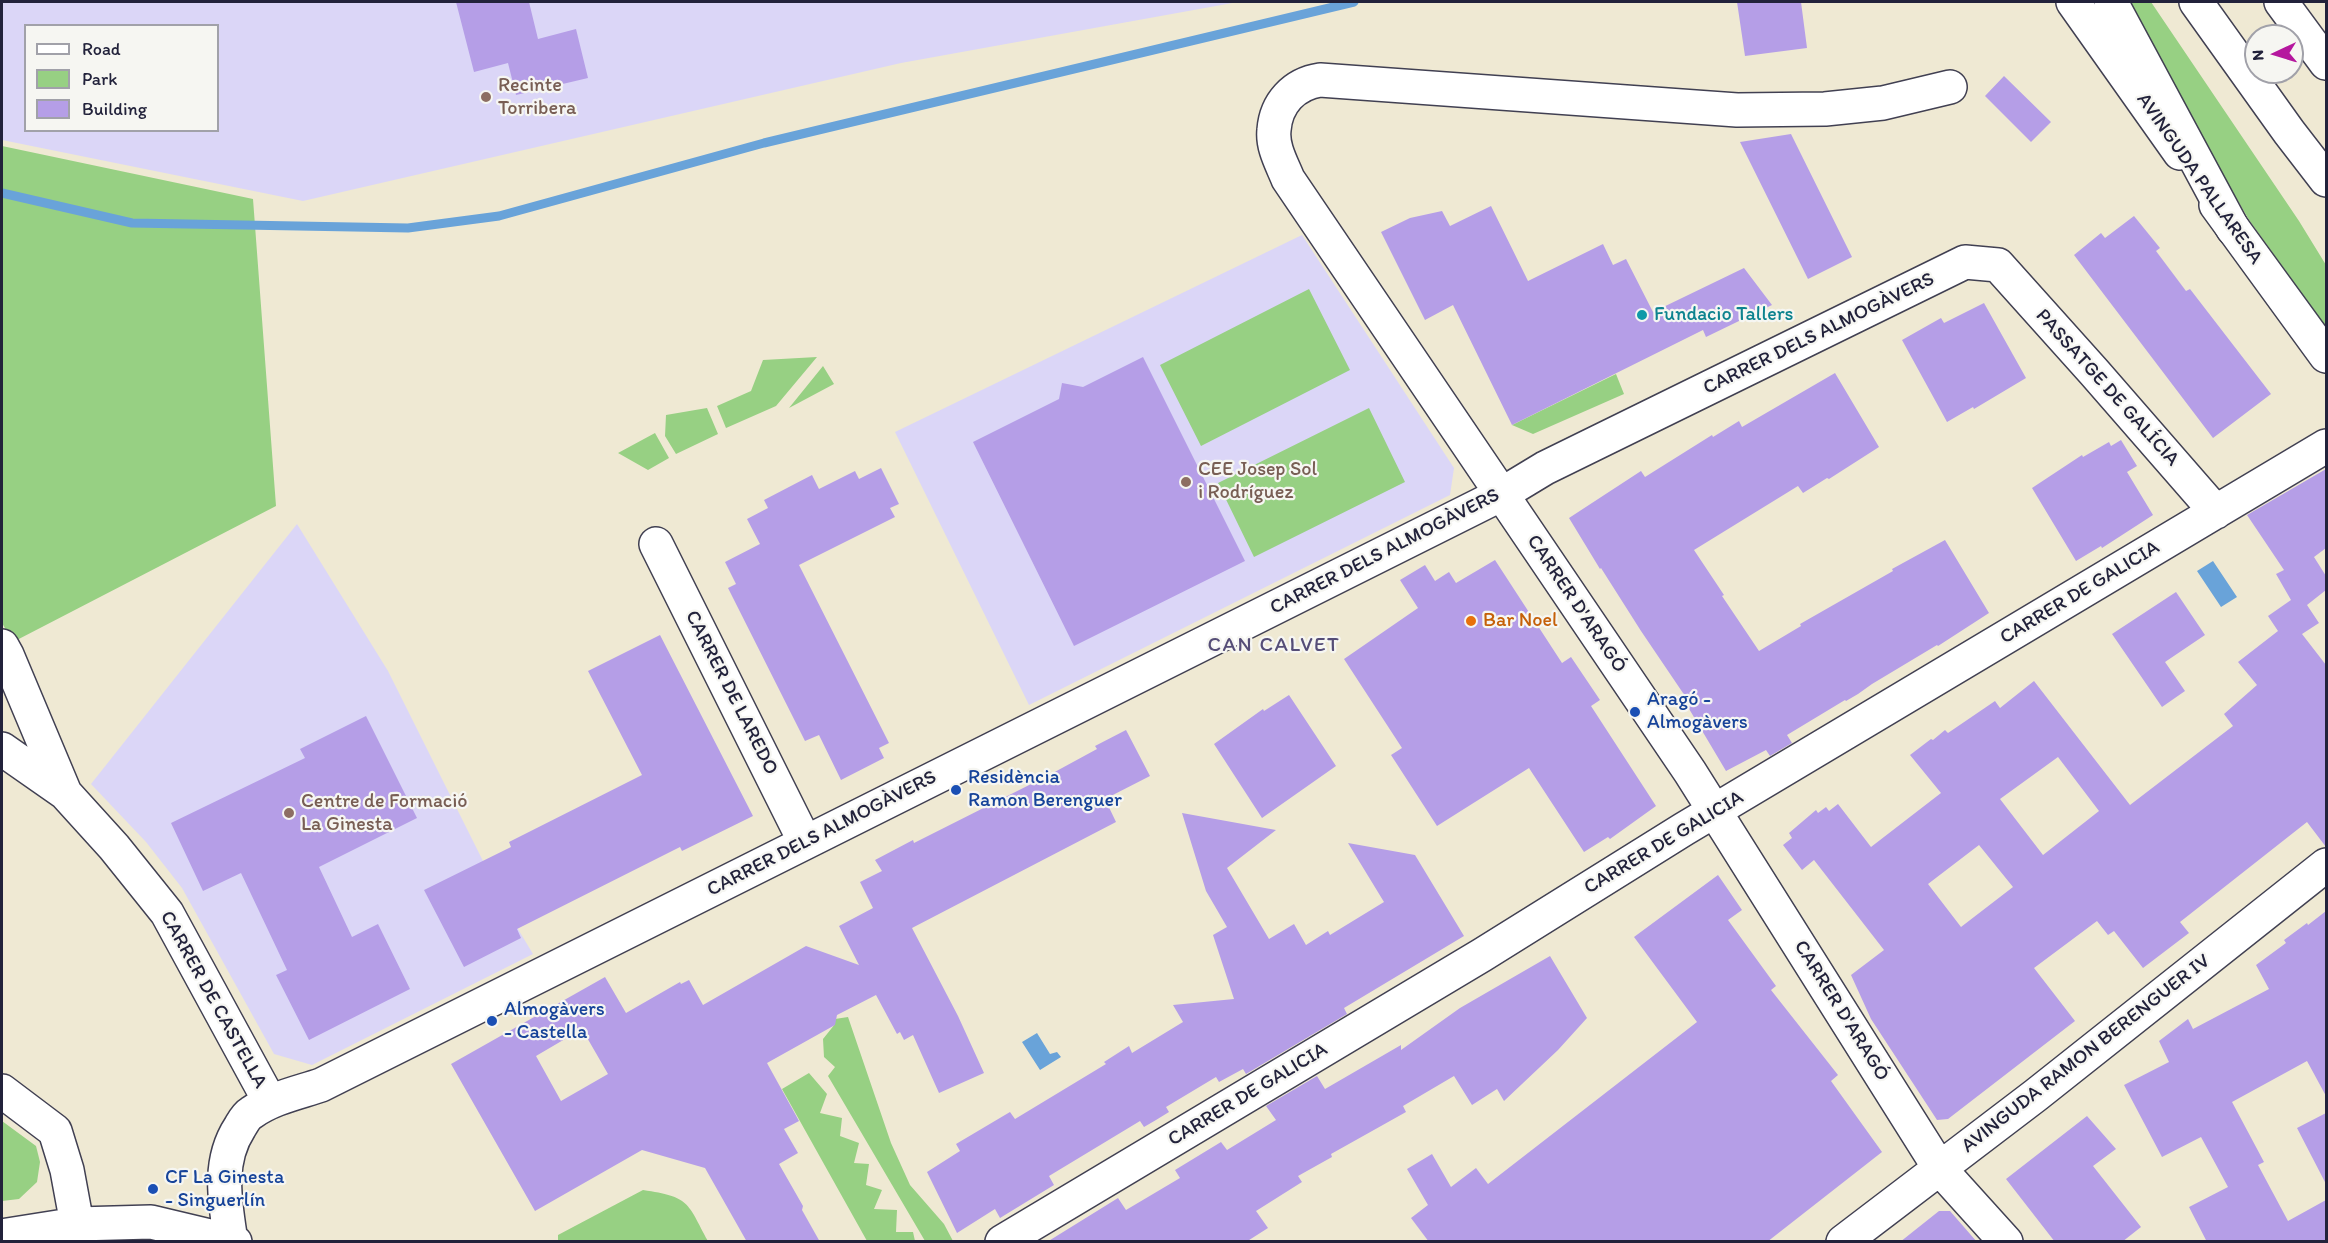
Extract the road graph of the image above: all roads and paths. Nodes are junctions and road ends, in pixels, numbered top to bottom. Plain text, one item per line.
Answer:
1 (2073, 2) edge
2 (2112, 2) edge
3 (2196, 2) edge
4 (2281, 2) edge
5 (2326, 63) edge
6 (1950, 87) dead end
7 (2326, 180) edge
8 (2233, 229) junction
9 (1998, 265) joint
10 (2326, 356) edge
11 (2326, 447) edge
12 (1502, 494) junction
13 (2216, 512) junction
14 (656, 544) dead end
15 (2, 646) edge
16 (2, 749) edge
17 (65, 793) junction
18 (1715, 811) junction
19 (805, 842) junction
20 (2326, 865) edge
21 (2, 1091) edge
22 (270, 1102) junction
23 (1940, 1169) junction
24 (77, 1224) junction
25 (2, 1237) edge
26 (233, 1241) edge
27 (1002, 1242) edge
28 (1843, 1242) edge
29 (2006, 1242) edge

1 - 8 main road, AVINGUDA PALLARESA
2 - 8 main road
3 - 7 main road
4 - 5 main road
6 - 12 main road, CARRER D'ARAGÓ
8 - 10 main road, AVINGUDA PALLARESA
9 - 12 main road, CARRER DELS ALMOGÀVERS
9 - 13 main road, PASSATGE DE GALÍCIA
11 - 13 main road, CARRER DE GALICIA
12 - 18 main road, CARRER D'ARAGÓ
12 - 19 main road, CARRER DELS ALMOGÀVERS
13 - 18 main road, CARRER DE GALICIA
14 - 19 main road, CARRER DE LAREDO
15 - 17 main road
16 - 17 main road, CARRER DE CASTELLA
17 - 22 main road, CARRER DE CASTELLA
18 - 23 main road, CARRER D'ARAGÓ
18 - 27 main road, CARRER DE GALICIA
19 - 22 main road, CARRER DELS ALMOGÀVERS
20 - 23 main road, AVINGUDA RAMON BERENGUER IV
21 - 24 main road
22 - 26 main road, CARRER DELS ALMOGÀVERS
23 - 28 main road, AVINGUDA RAMON BERENGUER IV
23 - 29 main road, CARRER D'ARAGÓ
24 - 25 main road
24 - 26 main road

